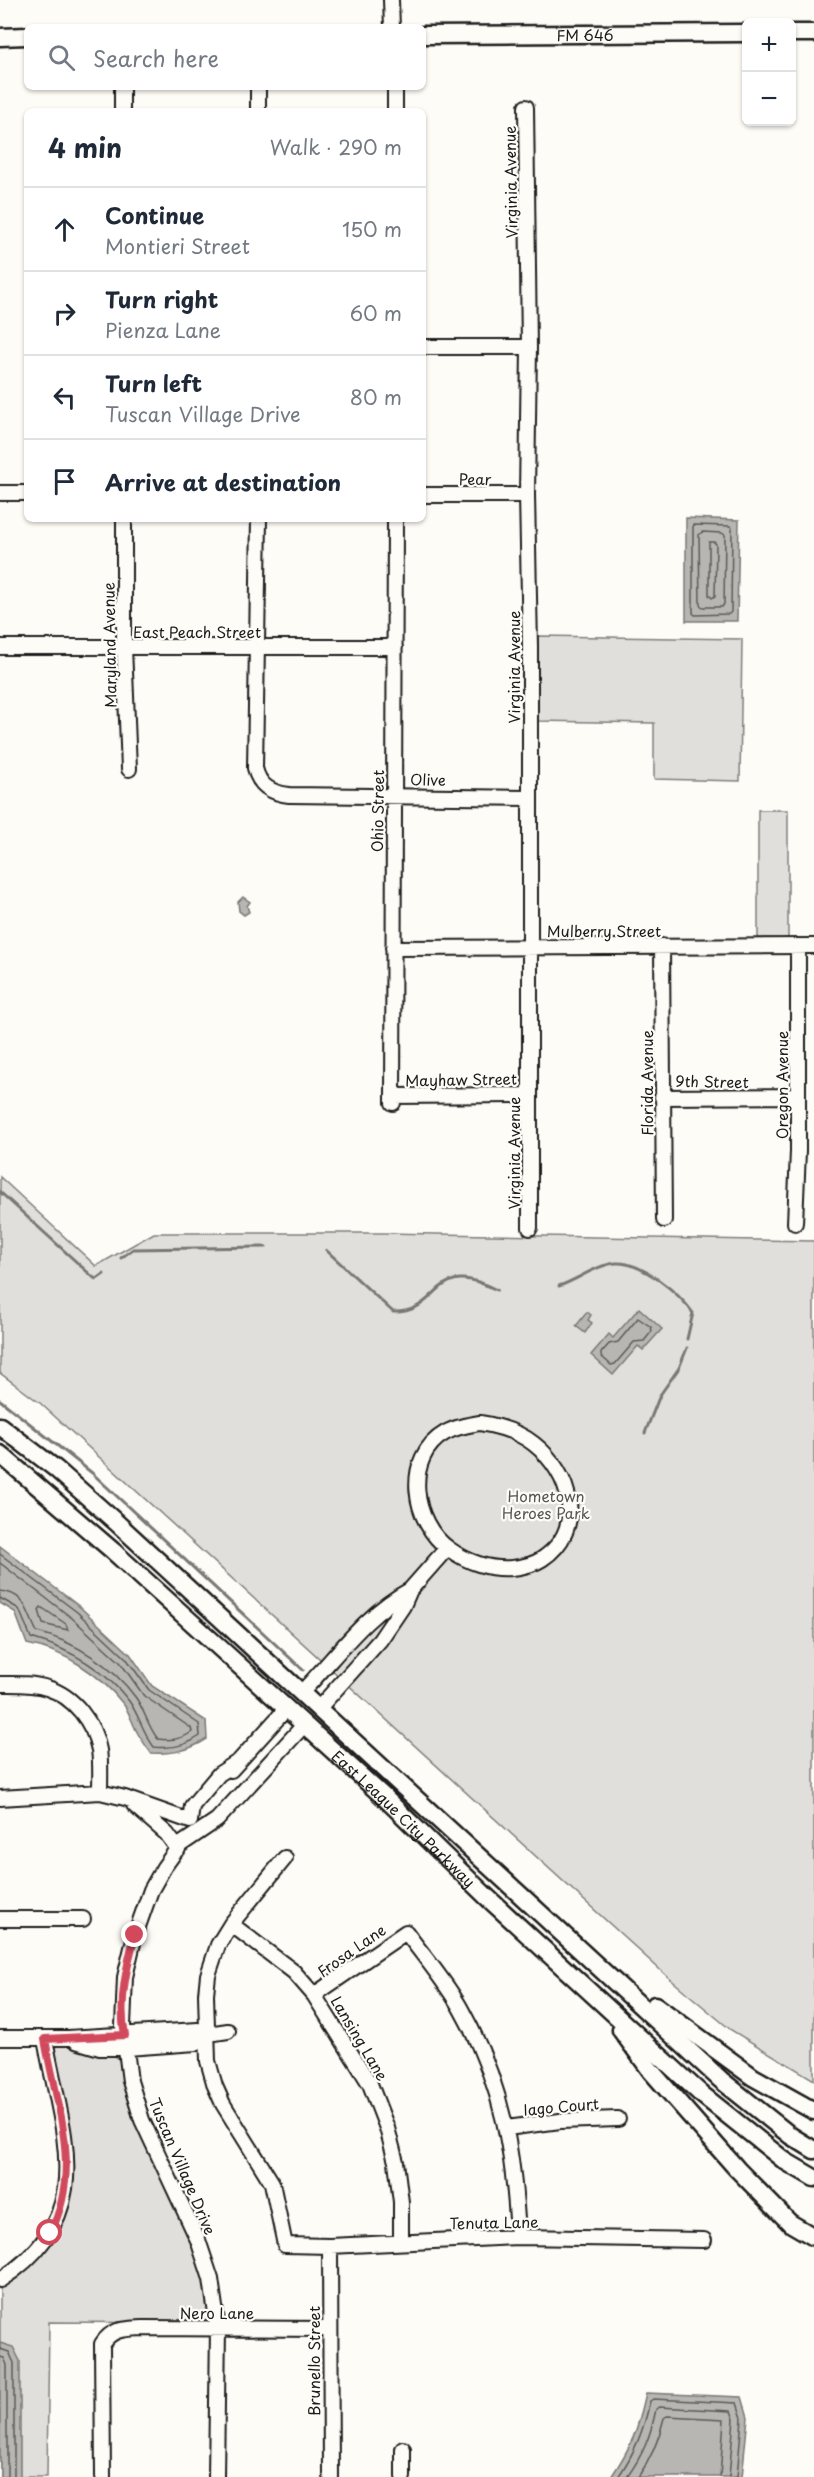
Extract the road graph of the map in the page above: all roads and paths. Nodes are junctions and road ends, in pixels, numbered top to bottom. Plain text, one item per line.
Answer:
1 (391, 0) edge
2 (392, 24) edge
3 (742, 33) edge
4 (796, 33) edge
5 (814, 33) edge
6 (426, 35) edge
7 (24, 36) edge
8 (0, 37) edge
9 (122, 90) edge
10 (258, 90) edge
11 (395, 90) edge
12 (526, 107) dead end
13 (122, 108) edge
14 (258, 108) edge
15 (395, 108) edge
16 (426, 347) edge
17 (529, 347) junction
18 (0, 493) edge
19 (24, 493) edge
20 (426, 495) edge
21 (527, 495) junction
22 (124, 522) edge
23 (259, 522) edge
24 (395, 522) edge
25 (124, 646) junction
26 (0, 647) edge
27 (395, 647) junction
28 (258, 648) junction
29 (129, 770) dead end
30 (394, 795) junction
31 (530, 798) junction
32 (662, 946) junction
33 (798, 946) junction
34 (814, 946) edge
35 (528, 947) junction
36 (393, 948) junction
37 (529, 1095) junction
38 (798, 1096) junction
39 (662, 1097) junction
40 (393, 1100) joint
41 (664, 1220) dead end
42 (795, 1223) dead end
43 (530, 1228) dead end
44 (0, 1426) edge
45 (0, 1454) edge
46 (447, 1548) junction
47 (410, 1590) junction
48 (346, 1644) junction
49 (363, 1659) junction
50 (0, 1684) edge
51 (301, 1693) junction
52 (286, 1709) junction
53 (318, 1709) junction
54 (304, 1725) junction
55 (100, 1792) junction
56 (0, 1798) edge
57 (125, 1798) junction
58 (190, 1821) junction
59 (179, 1847) junction
60 (285, 1858) dead end
61 (494, 1870) junction
62 (83, 1918) dead end
63 (0, 1919) edge
64 (231, 1924) junction
65 (315, 1995) junction
66 (597, 1998) junction
67 (228, 2031) dead end
68 (208, 2034) junction
69 (0, 2038) edge
70 (45, 2039) junction
71 (126, 2041) junction
72 (814, 2111) edge
73 (618, 2119) dead end
74 (507, 2128) junction
75 (814, 2150) edge
76 (814, 2178) edge
77 (518, 2237) junction
78 (814, 2237) edge
79 (704, 2240) dead end
80 (401, 2241) junction
81 (330, 2246) junction
82 (0, 2280) edge
83 (218, 2328) junction
84 (330, 2329) junction
85 (403, 2449) dead end
86 (103, 2477) edge
87 (216, 2477) edge
88 (331, 2477) edge
89 (403, 2477) edge

1 - 2 street
3 - 6 main road, FM 646 / FM 646
4 - 5 main road
7 - 8 main road
9 - 13 street
10 - 14 street
11 - 15 street
12 - 17 street, Virginia Avenue
16 - 17 street
17 - 21 street, Virginia Avenue
18 - 19 street
20 - 21 street, Pear
21 - 31 street, Virginia Avenue
22 - 25 street, Maryland Avenue
23 - 28 street
24 - 27 street, Ohio Street
25 - 26 street, East Peach Street
25 - 28 street, East Peach Street
25 - 29 street, Maryland Avenue
27 - 28 street, East Peach Street
27 - 30 street, Ohio Street
28 - 30 street, Olive
30 - 31 street, Olive
30 - 36 street, Ohio Street
31 - 35 street, Virginia Avenue
32 - 33 street, Mulberry Street
32 - 35 street, Mulberry Street
32 - 39 street, Florida Avenue
33 - 34 street, Mulberry Street
33 - 38 street, Oregon Avenue
35 - 36 street, Mulberry Street
35 - 37 street, Virginia Avenue
36 - 40 street, Ohio Street
37 - 40 street, Mayhaw Street
37 - 43 street, Virginia Avenue
38 - 39 street, 9th Street
38 - 42 street, Oregon Avenue
39 - 41 street, Florida Avenue
44 - 51 main road, East League City Parkway
45 - 52 main road, East League City Parkway
46 - 46 street
46 - 47 street
47 - 48 street
47 - 49 street
48 - 49 street
48 - 51 street
49 - 53 street
50 - 55 street
51 - 52 main road
51 - 53 main road, East League City Parkway
52 - 54 main road, East League City Parkway
52 - 58 street, Tuscan Village Drive
53 - 54 main road
53 - 61 main road, East League City Parkway
54 - 59 street, Tuscan Village Drive
54 - 66 main road, East League City Parkway
55 - 56 street
55 - 57 street
57 - 58 street
57 - 59 street
58 - 59 street, Tuscan Village Drive
59 - 71 street, Tuscan Village Drive
60 - 64 street
61 - 72 main road
61 - 75 main road, East League City Parkway
62 - 63 street
64 - 65 street, Lansing Lane
64 - 68 street
65 - 74 street, Frosa Lane
65 - 80 street, Lansing Lane
66 - 76 main road, East League City Parkway
66 - 78 main road
67 - 68 street
68 - 71 street
68 - 81 street, Tenuta Lane
69 - 70 street
70 - 71 street
70 - 82 street
71 - 83 street, Tuscan Village Drive
73 - 74 street, Iago Court
74 - 77 street
77 - 79 street, Tenuta Lane
77 - 80 street, Tenuta Lane
80 - 81 street, Tenuta Lane
81 - 84 street, Brunello Street
83 - 84 street, Nero Lane
83 - 86 street, Nero Lane
83 - 87 street, Tuscan Village Drive
84 - 88 street, Brunello Street
85 - 89 street

